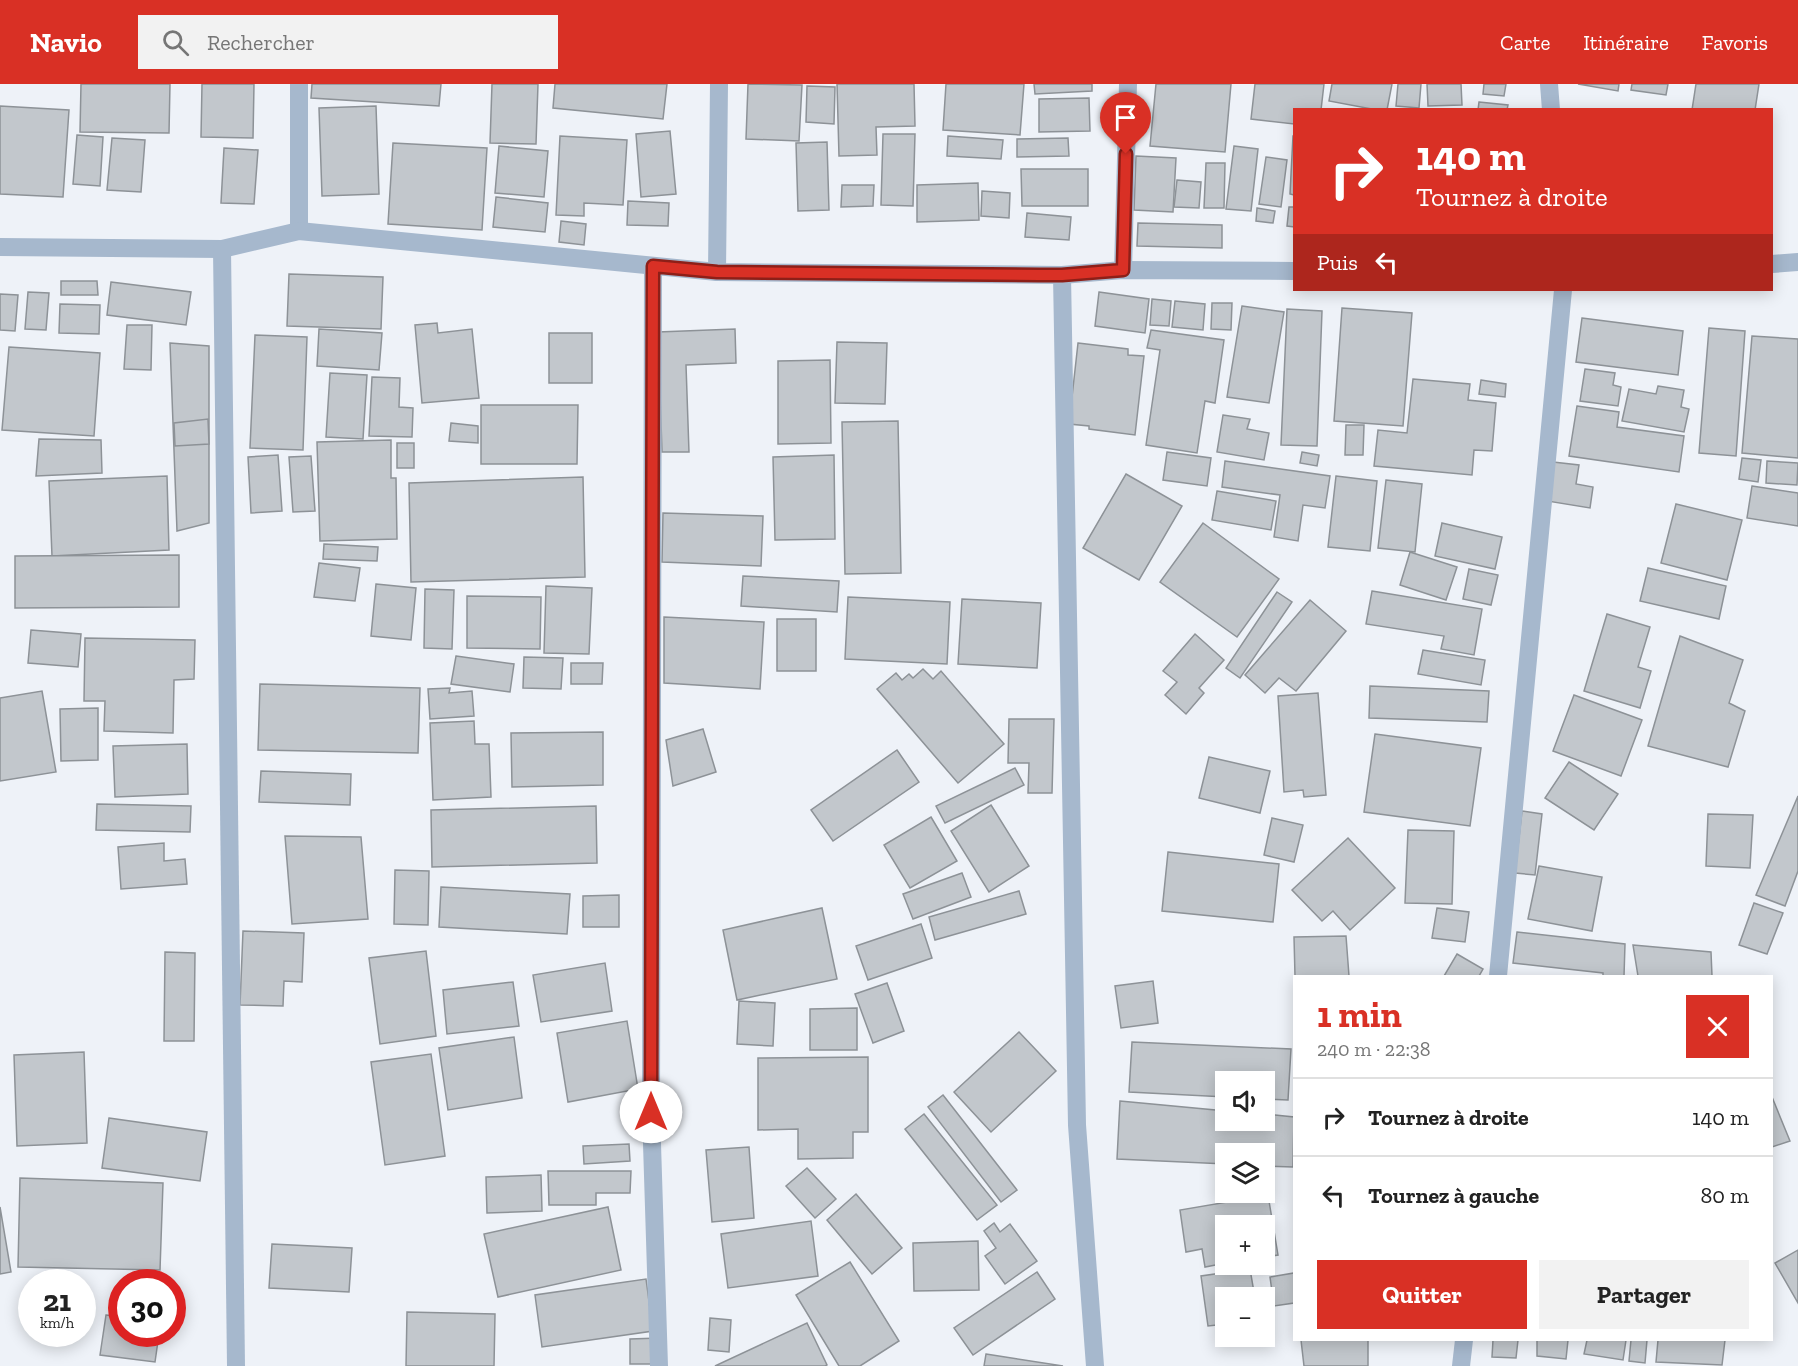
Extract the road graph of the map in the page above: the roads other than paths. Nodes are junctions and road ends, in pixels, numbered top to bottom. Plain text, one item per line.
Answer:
1 (299, 84) edge
2 (719, 84) edge
3 (1128, 84) edge
4 (1549, 84) edge
5 (1551, 108) edge
6 (299, 231) junction
7 (0, 247) edge
8 (222, 249) junction
9 (1798, 262) edge
10 (1773, 264) edge
11 (653, 266) junction
12 (1123, 270) junction
13 (1293, 271) edge
14 (717, 272) junction
15 (1062, 275) junction
16 (1563, 291) edge
17 (1498, 975) edge
18 (1464, 1341) edge
19 (236, 1366) edge
20 (659, 1366) edge
21 (1095, 1366) edge
22 (1461, 1366) edge

1 - 6 street
2 - 14 street
3 - 12 street
4 - 5 street
6 - 8 street
6 - 11 street
7 - 8 street
8 - 19 street
9 - 10 street
11 - 14 street
11 - 20 street
12 - 13 street
12 - 15 street
14 - 15 street
15 - 21 street
16 - 17 street
18 - 22 street

